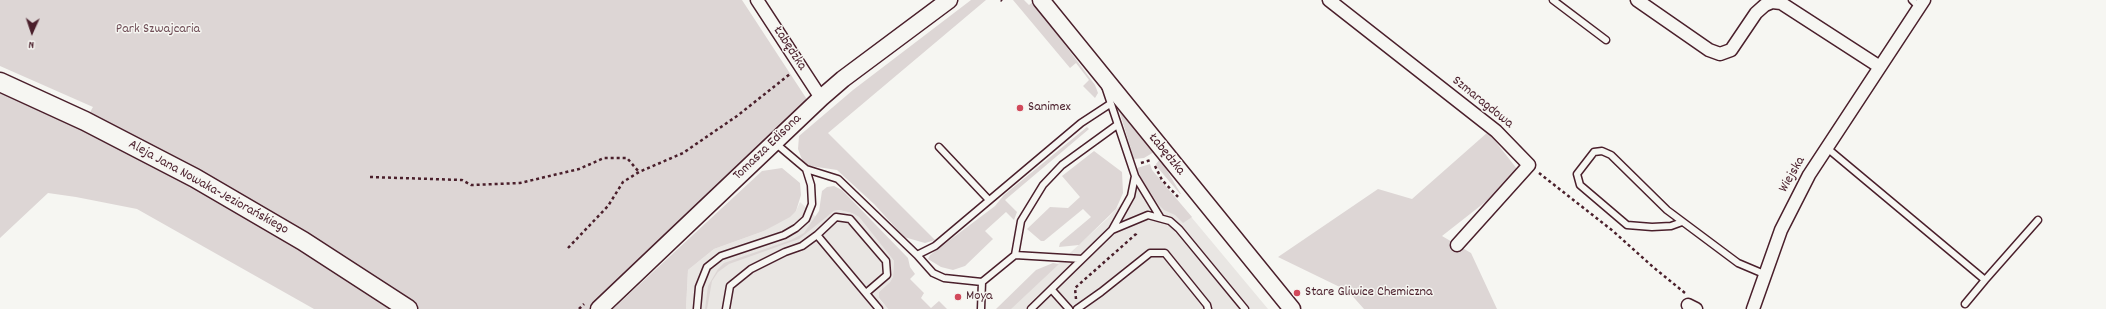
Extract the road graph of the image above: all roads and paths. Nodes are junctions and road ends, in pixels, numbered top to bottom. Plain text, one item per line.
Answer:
1 (758, 0) edge
2 (949, 0) edge
3 (1041, 0) edge
4 (1329, 0) edge
5 (1553, 0) edge
6 (1637, 0) edge
7 (1918, 2) edge
8 (1606, 40) dead end
9 (800, 66) junction
10 (1880, 67) junction
11 (1102, 77) junction
12 (0, 82) edge
13 (820, 98) junction
14 (1110, 104) junction
15 (1117, 125) junction
16 (774, 142) junction
17 (939, 147) dead end
18 (1827, 148) junction
19 (1138, 163) dead end
20 (1529, 165) junction
21 (806, 170) junction
22 (639, 172) junction
23 (1134, 176) junction
24 (370, 177) dead end
25 (1180, 199) dead end
26 (989, 200) junction
27 (1160, 217) junction
28 (2038, 220) dead end
29 (1682, 222) junction
30 (1138, 227) dead end
31 (1112, 230) junction
32 (817, 235) junction
33 (1458, 245) dead end
34 (568, 248) dead end
35 (917, 255) junction
36 (1015, 255) junction
37 (1082, 259) junction
38 (1764, 274) junction
39 (1985, 280) junction
40 (982, 282) junction
41 (1052, 290) junction
42 (866, 293) junction
43 (1076, 298) dead end
44 (1691, 303) edge
45 (1965, 304) dead end
46 (408, 309) edge
47 (599, 309) edge
48 (697, 309) edge
49 (726, 309) edge
50 (879, 309) edge
51 (981, 309) edge
52 (1031, 309) edge
53 (1069, 309) edge
54 (1077, 309) edge
55 (1208, 309) edge
56 (1245, 309) edge
57 (1292, 309) edge
58 (1752, 309) edge

1 - 9 street, Łabędzka
2 - 13 street, Tomasza Edisona
3 - 11 street, Łabędzka
4 - 20 street, Szmaragdowa
5 - 8 lane
6 - 10 street
7 - 10 street, Wiejska
9 - 13 street, Łabędzka
9 - 22 path
10 - 18 street, Wiejska
11 - 14 lane
11 - 57 street, Łabędzka
12 - 46 main road, Aleja Jana Nowaka-Jeziorańskiego
13 - 16 street, Tomasza Edisona
14 - 15 lane
14 - 26 lane
15 - 23 lane
15 - 36 lane
16 - 21 lane
16 - 47 street, Tomasza Edisona
17 - 26 lane
18 - 38 street, Wiejska
18 - 39 lane
19 - 25 path
20 - 33 street
20 - 44 path
21 - 35 lane
21 - 48 lane
22 - 24 path
22 - 34 path
23 - 27 lane
23 - 31 lane
26 - 35 lane
27 - 31 lane
27 - 56 lane
28 - 39 lane
29 - 29 lane
29 - 38 lane
30 - 43 path
31 - 37 lane
32 - 42 lane
32 - 42 lane
32 - 49 lane
35 - 40 lane
36 - 37 lane
36 - 40 lane
37 - 41 lane
38 - 58 street, Wiejska
39 - 45 lane
40 - 51 lane
41 - 52 lane
41 - 53 lane
42 - 50 lane
54 - 55 lane

